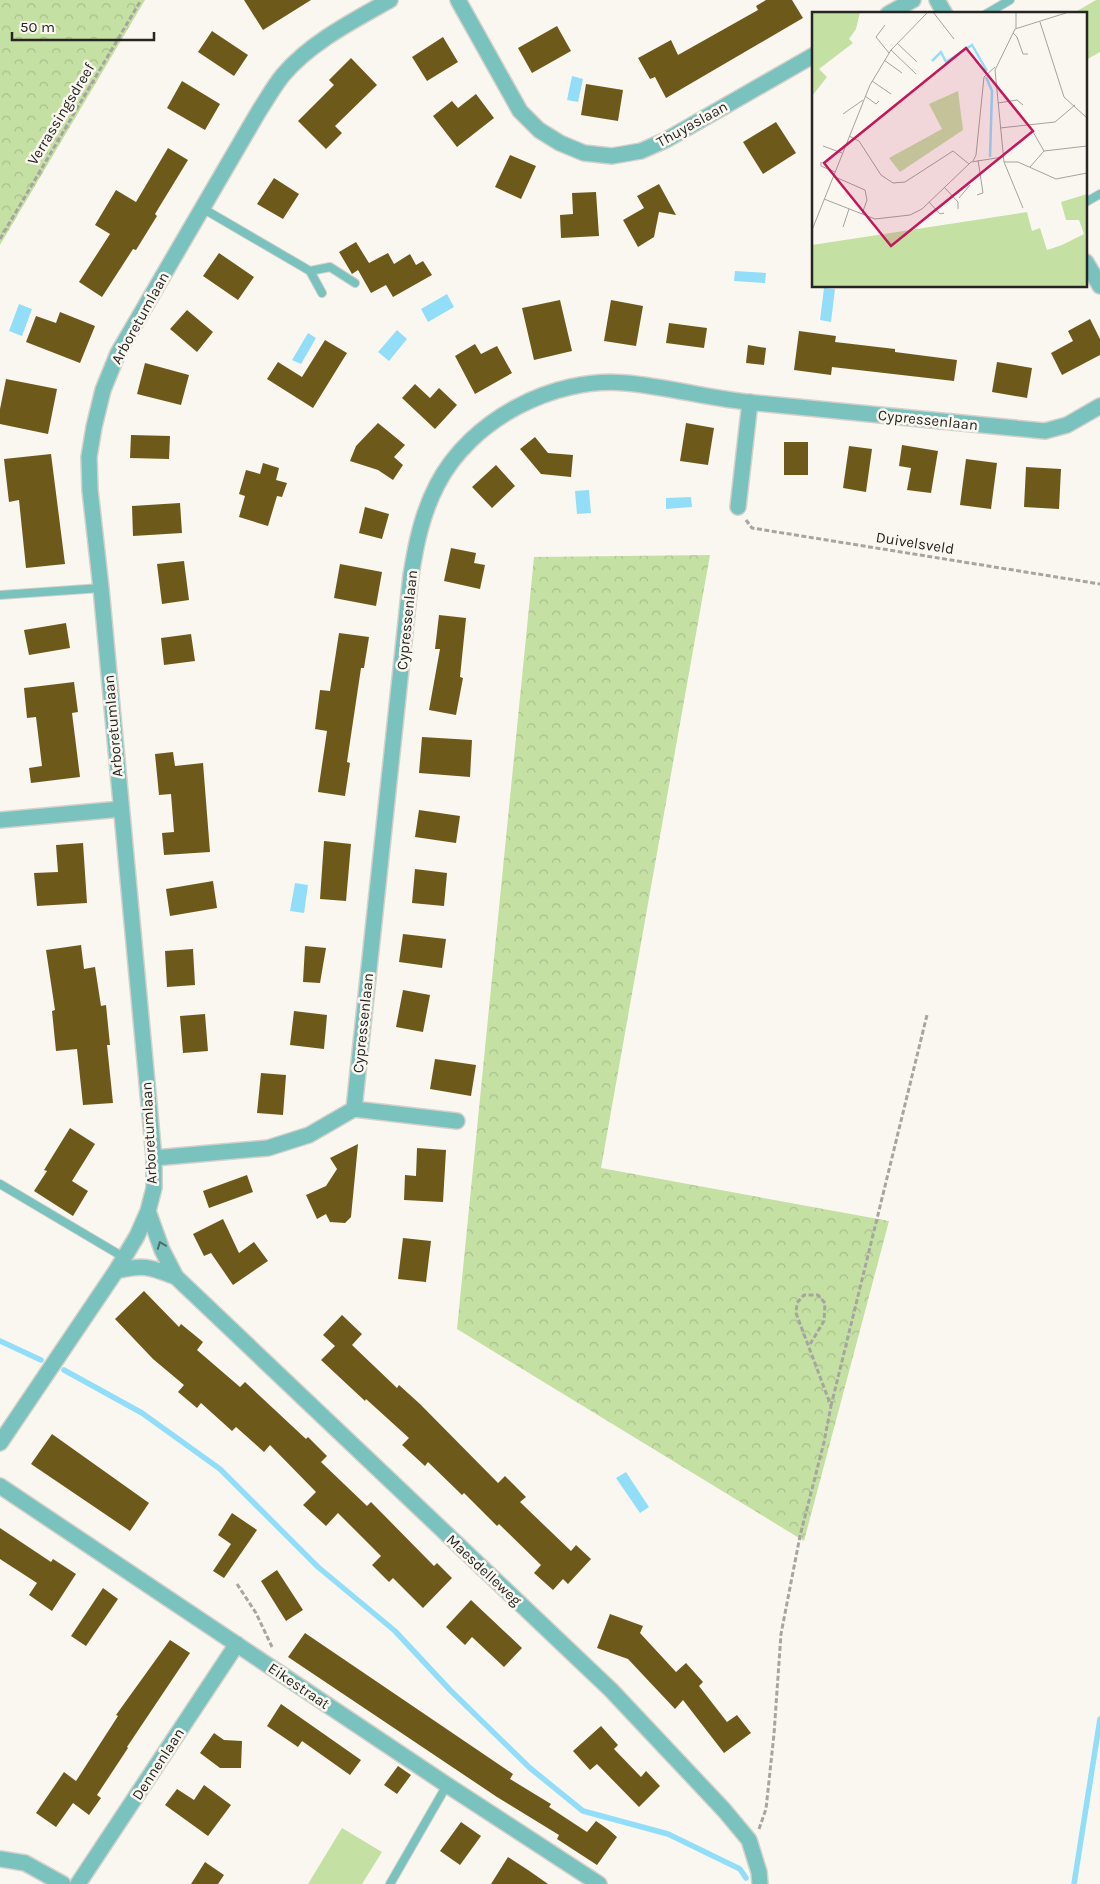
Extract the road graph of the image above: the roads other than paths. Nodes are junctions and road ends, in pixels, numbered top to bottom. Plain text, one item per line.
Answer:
1 (390, 0) edge
2 (458, 0) edge
3 (913, 0) edge
4 (937, 0) edge
5 (1010, 0) edge
6 (892, 12) edge
7 (944, 12) edge
8 (989, 12) edge
9 (812, 56) edge
10 (1100, 194) edge
11 (1088, 201) edge
12 (202, 208) junction
13 (1088, 265) edge
14 (310, 271) junction
15 (355, 283) dead end
16 (1100, 286) edge
17 (322, 293) dead end
18 (750, 402) junction
19 (1100, 406) edge
20 (738, 507) road end
21 (101, 588) junction
22 (0, 596) edge
23 (121, 809) junction
24 (0, 820) edge
25 (354, 1109) junction
26 (457, 1121) dead end
27 (154, 1158) junction
28 (0, 1184) edge
29 (148, 1211) junction
30 (124, 1258) junction
31 (116, 1271) junction
32 (176, 1278) junction
33 (0, 1443) edge
34 (0, 1486) edge
35 (236, 1644) junction
36 (447, 1785) junction
37 (0, 1859) edge
38 (63, 1884) edge
39 (78, 1884) edge
40 (390, 1884) edge
41 (599, 1884) edge
42 (760, 1884) edge

1 - 12 street, Arboretumlaan
2 - 9 street, Thuyaslaan
3 - 6 street
4 - 7 street
5 - 8 lane
10 - 11 lane
12 - 14 lane
12 - 21 street, Arboretumlaan
13 - 16 street
14 - 15 lane
14 - 17 lane
18 - 19 street, Cypressenlaan
18 - 20 street
18 - 25 street, Cypressenlaan
21 - 22 lane
21 - 23 street, Arboretumlaan
23 - 24 street
23 - 27 street, Arboretumlaan
25 - 26 street
25 - 27 street
27 - 29 street, Arboretumlaan
28 - 30 lane
29 - 30 street, Arboretumlaan
32 -> 29 street, Maesdelleweg
30 - 31 street, Arboretumlaan
31 - 32 street, Maesdelleweg
31 - 33 street, Arboretumlaan
32 - 42 street, Maesdelleweg
34 - 35 street, Eikestraat
35 - 36 street, Eikestraat
35 - 39 street, Dennenlaan
36 - 40 lane
36 - 41 street, Eikestraat
37 - 38 street

